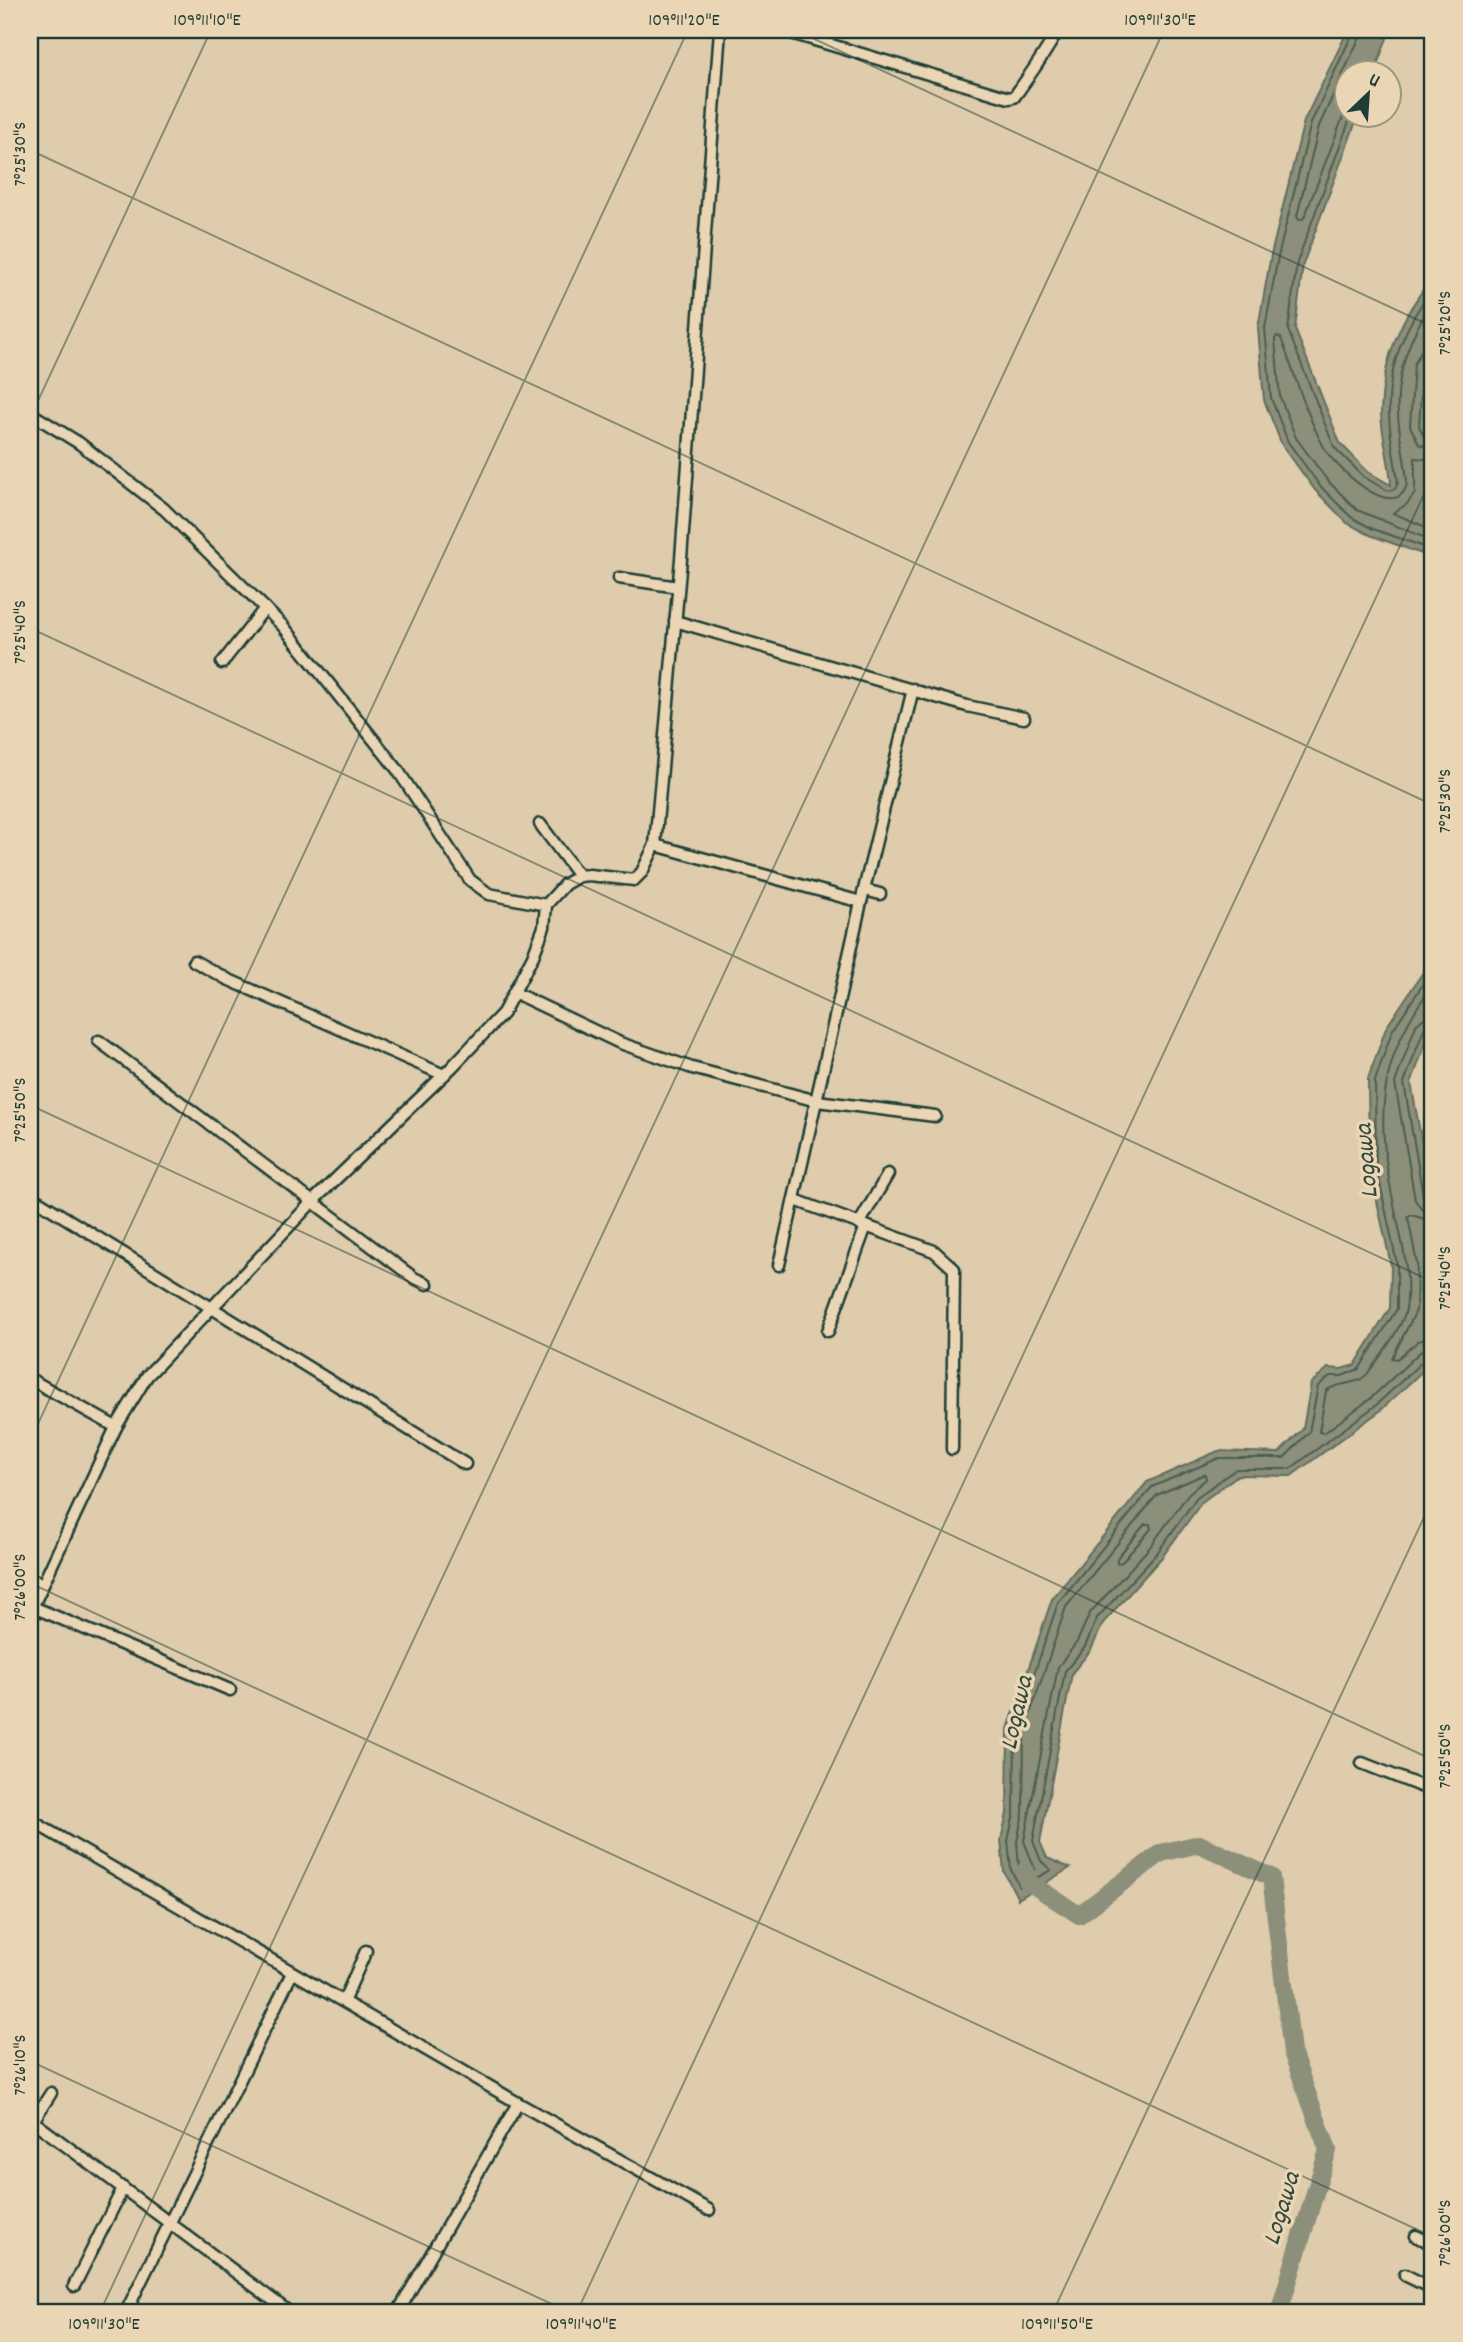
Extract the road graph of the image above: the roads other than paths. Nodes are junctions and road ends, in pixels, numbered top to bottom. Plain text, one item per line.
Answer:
1 (720, 30) edge
2 (1058, 30) edge
3 (787, 31) edge
4 (30, 413) edge
5 (619, 578) dead end
6 (678, 587) junction
7 (265, 608) junction
8 (675, 621) junction
9 (222, 663) dead end
10 (913, 689) junction
11 (1024, 719) dead end
12 (540, 824) dead end
13 (655, 845) junction
14 (579, 876) junction
15 (865, 890) junction
16 (880, 894) dead end
17 (862, 902) junction
18 (546, 905) junction
19 (194, 961) dead end
20 (515, 993) junction
21 (99, 1041) dead end
22 (444, 1075) junction
23 (817, 1101) junction
24 (934, 1115) dead end
25 (888, 1174) dead end
26 (30, 1196) edge
27 (314, 1200) junction
28 (796, 1200) junction
29 (863, 1225) junction
30 (779, 1265) dead end
31 (427, 1284) dead end
32 (210, 1308) junction
33 (828, 1331) dead end
34 (30, 1379) edge
35 (116, 1427) junction
36 (952, 1449) dead end
37 (465, 1464) dead end
38 (30, 1578) edge
39 (42, 1584) junction
40 (31, 1610) edge
41 (230, 1690) dead end
42 (1362, 1763) dead end
43 (1433, 1791) edge
44 (30, 1820) edge
45 (366, 1951) dead end
46 (292, 1973) junction
47 (344, 2000) junction
48 (51, 2093) dead end
49 (518, 2103) junction
50 (31, 2120) edge
51 (123, 2188) junction
52 (709, 2210) dead end
53 (170, 2224) junction
54 (1416, 2236) dead end
55 (1433, 2244) edge
56 (1405, 2275) dead end
57 (74, 2286) dead end
58 (1433, 2289) edge
59 (126, 2312) edge
60 (289, 2312) edge
61 (398, 2312) edge

1 - 6 street
2 - 3 street
4 - 7 street
5 - 6 street
6 - 8 street
7 - 9 street
7 - 18 street
8 - 10 street
8 - 13 street
10 - 11 street
10 - 15 street
12 - 14 street
13 - 14 street
13 - 17 street
14 - 18 street
15 - 16 street
15 - 17 street
17 - 23 street
18 - 20 street
19 - 22 street
20 - 22 street
20 - 23 street
21 - 27 street
22 - 27 street
23 - 24 street
23 - 28 street
25 - 29 street
26 - 32 street
27 - 31 street
27 - 32 street
28 - 29 street
28 - 30 street
29 - 33 street
29 - 36 street
32 - 35 street
32 - 37 street
34 - 35 street
35 - 39 street
38 - 39 street
39 - 40 street
40 - 41 street
42 - 43 street
44 - 46 street
45 - 47 street
46 - 47 street
46 - 53 street
47 - 49 street
48 - 50 street
49 - 52 street
49 - 61 street
50 - 51 street
51 - 53 street
51 - 57 street
53 - 59 street
53 - 60 street
54 - 55 street
56 - 58 street

